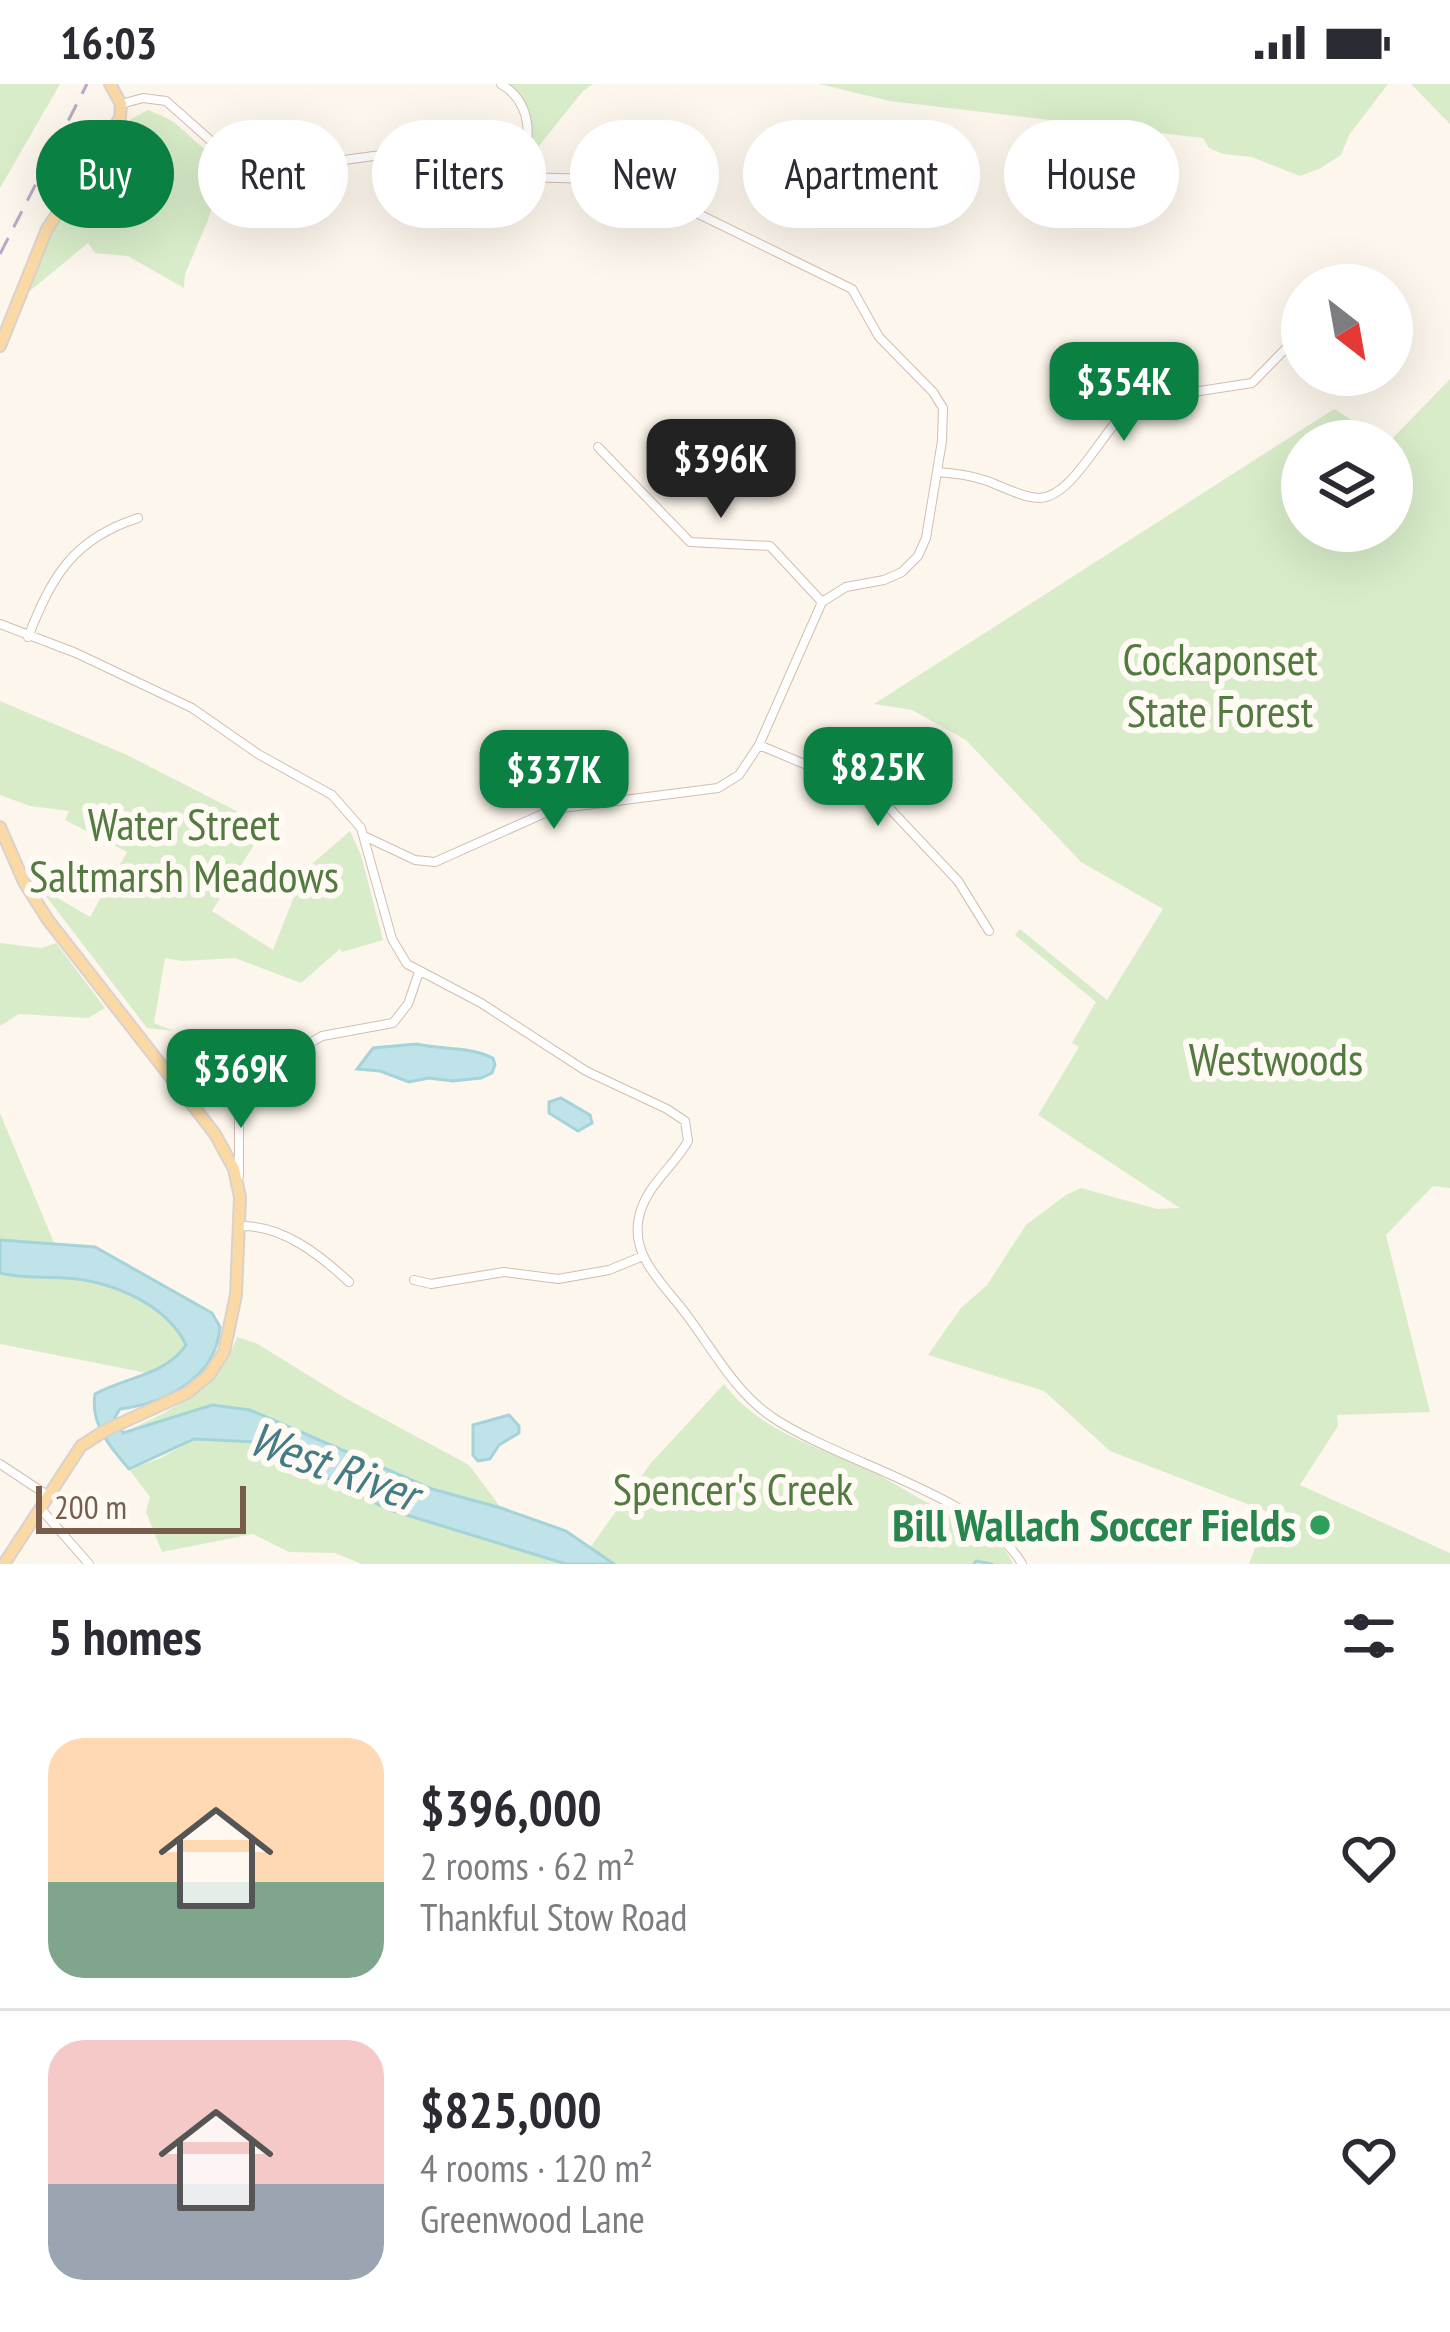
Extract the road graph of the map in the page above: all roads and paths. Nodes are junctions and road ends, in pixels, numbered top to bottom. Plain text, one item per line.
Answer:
1 (110, 84) edge
2 (501, 84) edge
3 (121, 104) junction
4 (527, 120) edge
5 (372, 156) edge
6 (546, 178) edge
7 (0, 346) edge
8 (1281, 353) edge
9 (598, 447) dead end
10 (937, 472) junction
11 (138, 518) dead end
12 (822, 602) junction
13 (0, 624) edge
14 (28, 637) junction
15 (759, 745) junction
16 (0, 827) edge
17 (364, 836) junction
18 (989, 931) dead end
19 (419, 972) junction
20 (238, 1180) junction
21 (240, 1226) junction
22 (643, 1256) junction
23 (414, 1280) dead end
24 (350, 1282) dead end
25 (0, 1464) edge
26 (46, 1496) junction
27 (40, 1508) junction
28 (4, 1564) edge
29 (89, 1564) edge
30 (1022, 1564) edge

1 - 3 main road
2 - 4 street
3 - 5 street
3 - 7 main road
6 - 10 street
8 - 10 street
9 - 12 street
10 - 12 street
11 - 14 street
12 - 15 street
13 - 14 street
14 - 17 street
15 - 17 street
15 - 18 street
16 - 20 main road
17 - 19 street
19 - 20 street
19 - 22 street
20 - 21 main road
21 - 24 street
21 - 26 main road
22 - 23 street
22 - 30 street
25 - 26 street
26 - 27 main road
27 - 28 main road
27 - 29 street

